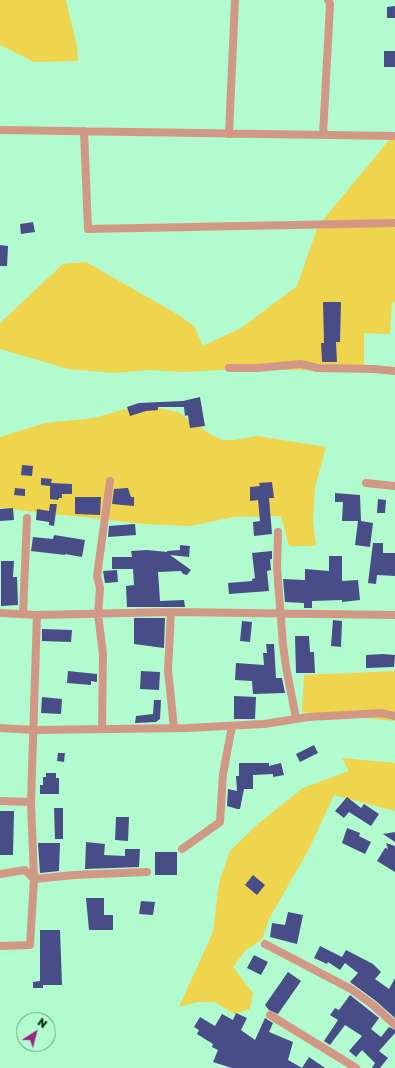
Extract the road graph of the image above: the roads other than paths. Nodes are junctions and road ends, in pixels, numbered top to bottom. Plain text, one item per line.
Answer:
1 (235, 0) edge
2 (328, 0) edge
3 (0, 130) edge
4 (84, 131) junction
5 (229, 134) junction
6 (323, 135) junction
7 (395, 136) edge
8 (395, 223) edge
9 (228, 368) dead end
10 (395, 372) edge
11 (110, 481) dead end
12 (366, 483) dead end
13 (395, 486) edge
14 (27, 518) dead end
15 (278, 532) dead end
16 (171, 612) junction
17 (0, 613) edge
18 (23, 614) junction
19 (98, 614) junction
20 (282, 614) junction
21 (395, 615) edge
22 (37, 616) junction
23 (395, 716) edge
24 (296, 718) junction
25 (232, 726) junction
26 (0, 728) edge
27 (174, 728) junction
28 (102, 729) junction
29 (34, 730) junction
30 (0, 802) edge
31 (31, 802) junction
32 (182, 849) dead end
33 (147, 872) dead end
34 (0, 874) edge
35 (34, 879) junction
36 (265, 944) dead end
37 (0, 946) edge
38 (270, 1015) dead end
39 (395, 1026) edge
40 (356, 1068) edge

1 - 5 street
2 - 6 street
3 - 4 street
4 - 5 street
4 - 8 street
5 - 6 street
6 - 7 street
9 - 10 street
11 - 19 street
12 - 13 street
14 - 18 street
15 - 20 street
16 - 19 street
16 - 20 street
16 - 27 street
17 - 18 street
18 - 22 street
19 - 22 street
19 - 28 street
20 - 21 street
20 - 24 street
22 - 29 street
23 - 24 street
24 - 25 street
25 - 27 street
25 - 32 street
26 - 29 street
27 - 28 street
28 - 29 street
29 - 31 street
30 - 31 street
31 - 35 street
33 - 35 street
34 - 35 street
35 - 37 street
36 - 39 street
38 - 40 street

